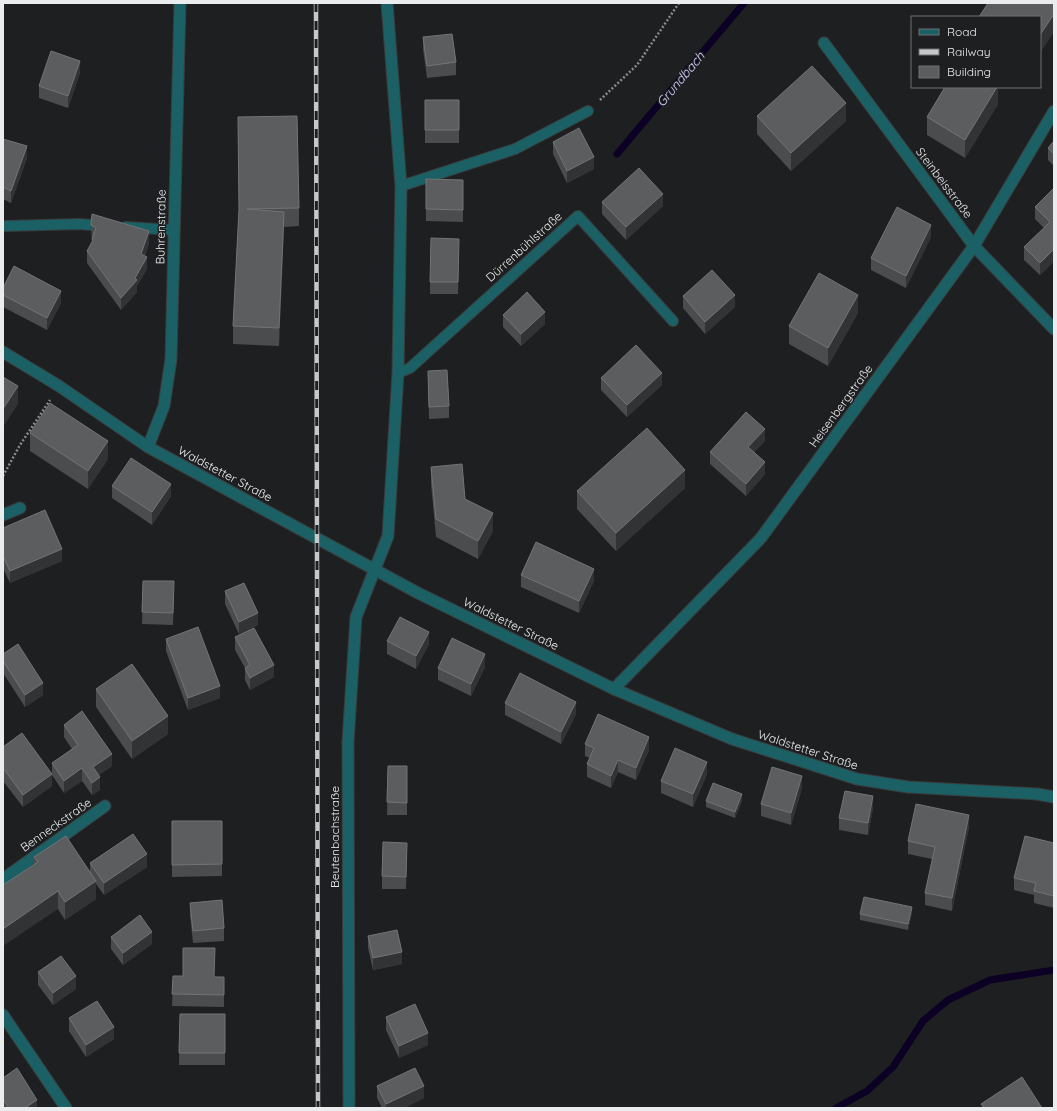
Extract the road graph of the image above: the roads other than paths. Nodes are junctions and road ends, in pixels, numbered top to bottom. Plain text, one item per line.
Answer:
1 (180, 3) edge
2 (388, 3) edge
3 (824, 43) dead end
4 (588, 111) road end
5 (1054, 111) edge
6 (401, 186) junction
7 (6, 226) dead end
8 (174, 230) junction
9 (974, 246) junction
10 (673, 320) dead end
11 (1054, 329) edge
12 (3, 352) edge
13 (398, 372) junction
14 (148, 447) junction
15 (20, 508) dead end
16 (3, 515) edge
17 (374, 569) junction
18 (614, 689) junction
19 (1054, 797) edge
20 (105, 806) dead end
21 (3, 879) edge
22 (3, 1015) edge
23 (66, 1108) edge
24 (348, 1108) edge

1 - 8 street, Buhrenstraße
2 - 6 street
3 - 9 street, Steinbeisstraße
4 - 6 lane
5 - 9 street, Heisenbergstraße
6 - 13 street
7 - 8 lane
8 - 14 street, Buhrenstraße
9 - 11 street, Steinbeisstraße
9 - 18 street, Heisenbergstraße
10 - 13 lane, Dürrenbühlstraße
12 - 14 street, Waldstetter Straße
13 - 17 street
14 - 17 street, Waldstetter Straße
15 - 16 street
17 - 18 street, Waldstetter Straße
17 - 24 street, Beutenbachstraße
18 - 19 street, Waldstetter Straße
20 - 21 street, Benneckstraße
22 - 23 street

